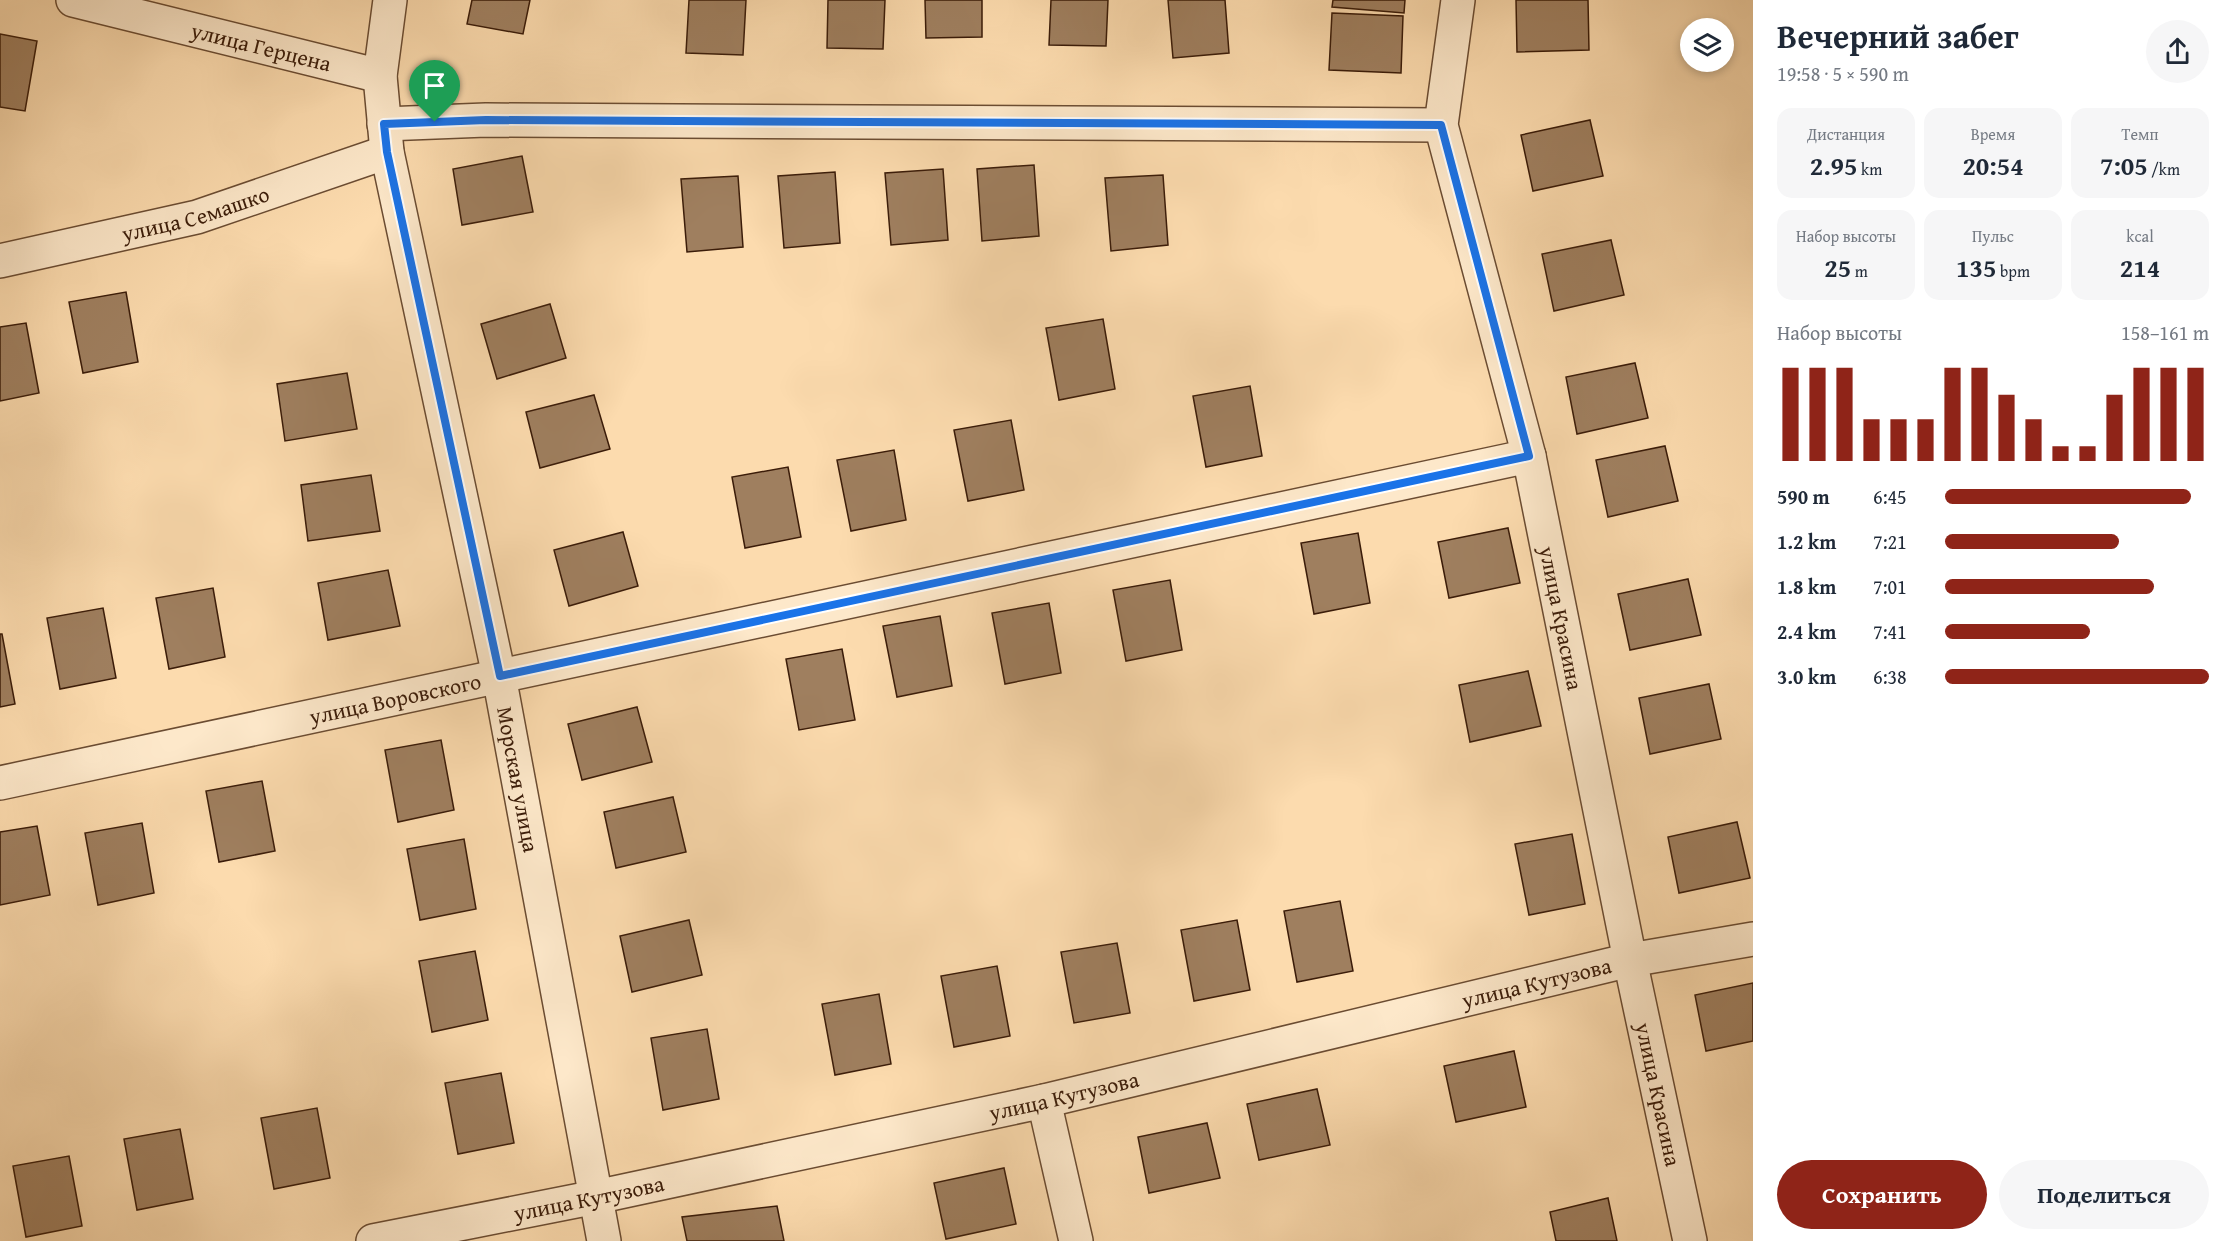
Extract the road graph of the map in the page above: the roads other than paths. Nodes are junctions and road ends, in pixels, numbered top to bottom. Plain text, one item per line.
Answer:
1 (73, 0) edge
2 (390, 0) edge
3 (1458, 0) edge
4 (380, 76) junction
5 (1441, 125) junction
6 (386, 138) junction
7 (0, 261) edge
8 (1529, 456) junction
9 (500, 676) junction
10 (0, 783) edge
11 (1753, 939) edge
12 (1630, 960) junction
13 (1044, 1101) junction
14 (596, 1197) junction
15 (373, 1241) edge
16 (604, 1241) edge
17 (1076, 1241) edge
18 (1690, 1241) edge

1 - 4 street, улица Герцена
2 - 4 street, Морская улица
3 - 5 street, улица Красина
4 - 6 street, Морская улица
5 - 6 street
5 - 8 street, улица Красина
6 - 7 street, улица Семашко
6 - 9 street, Морская улица
8 - 9 street, улица Воровского
8 - 12 street, улица Красина
9 - 10 street, улица Воровского
9 - 14 street, Морская улица
11 - 12 street, улица Кутузова
12 - 13 street, улица Кутузова
12 - 18 street, улица Красина
13 - 14 street, улица Кутузова
13 - 17 street
14 - 15 street, улица Кутузова
14 - 16 street, Морская улица

